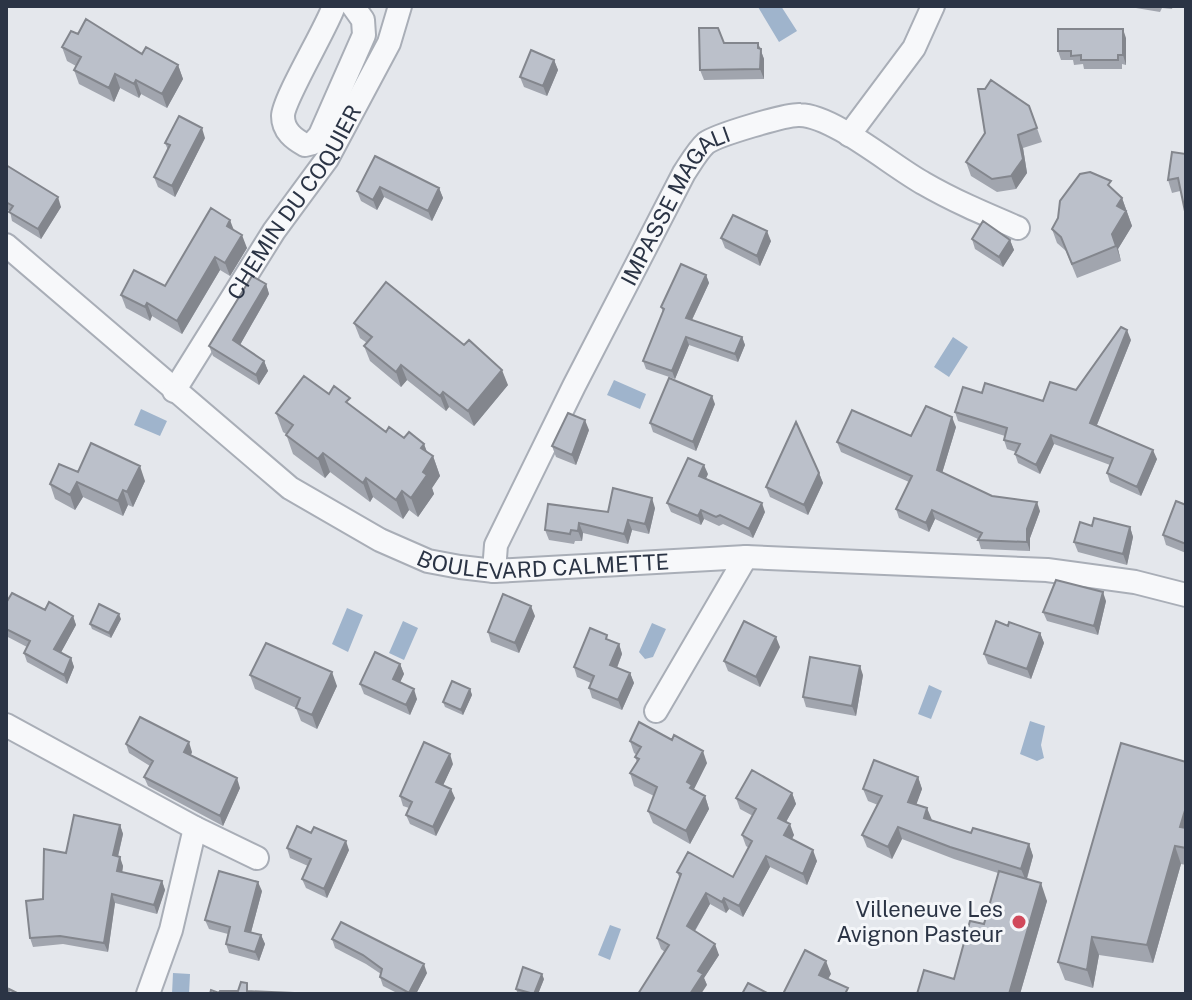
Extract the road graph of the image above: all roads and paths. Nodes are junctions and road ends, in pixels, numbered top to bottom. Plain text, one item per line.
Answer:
1 (334, 6) edge
2 (353, 6) edge
3 (400, 6) edge
4 (933, 6) edge
5 (849, 135) junction
6 (1018, 228) dead end
7 (6, 245) edge
8 (174, 391) junction
9 (746, 557) junction
10 (494, 571) junction
11 (1186, 595) edge
12 (656, 711) dead end
13 (6, 725) edge
14 (195, 828) junction
15 (257, 858) dead end
16 (148, 994) edge

1 - 2 street
3 - 8 street, CHEMIN DU COQUIER
4 - 5 street
5 - 6 street, IMPASSE MAGALI
5 - 10 street, IMPASSE MAGALI
7 - 8 street, BOULEVARD CALMETTE
8 - 10 street, BOULEVARD CALMETTE
9 - 10 street, BOULEVARD CALMETTE
9 - 11 street, BOULEVARD CALMETTE
9 - 12 street
13 - 14 street
14 - 15 street
14 - 16 street

